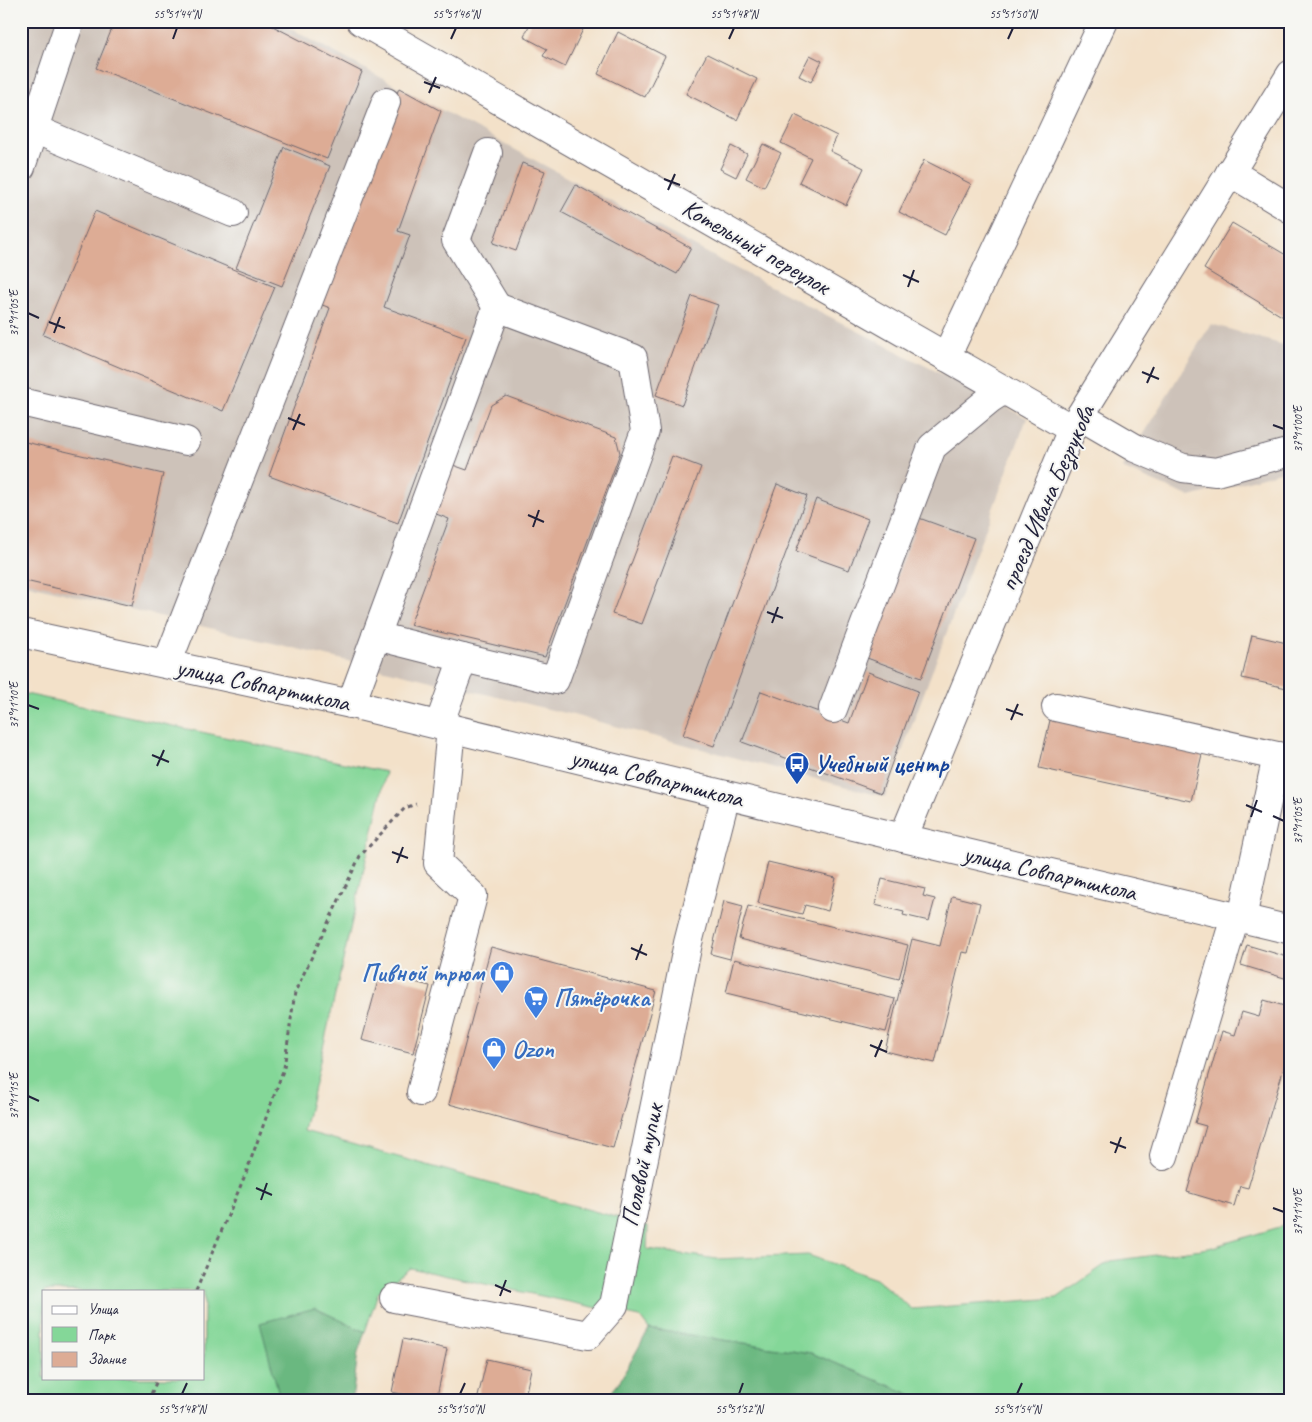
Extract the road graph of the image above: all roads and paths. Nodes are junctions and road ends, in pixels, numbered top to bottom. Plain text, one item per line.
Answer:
1 (70, 21) edge
2 (361, 21) edge
3 (1104, 21) edge
4 (1291, 74) edge
5 (386, 102) dead end
6 (34, 129) junction
7 (488, 153) dead end
8 (21, 167) edge
9 (1230, 172) junction
10 (1291, 209) edge
11 (233, 213) dead end
12 (496, 308) junction
13 (946, 357) junction
14 (1004, 390) junction
15 (21, 402) edge
16 (1076, 423) junction
17 (186, 441) dead end
18 (1291, 452) edge
19 (21, 633) edge
20 (376, 636) junction
21 (463, 658) junction
22 (167, 664) junction
23 (351, 704) junction
24 (1056, 707) dead end
25 (833, 709) dead end
26 (445, 726) junction
27 (1284, 758) edge
28 (445, 794) junction
29 (726, 795) junction
30 (903, 838) junction
31 (1239, 918) junction
32 (1291, 930) edge
33 (421, 1092) dead end
34 (1164, 1156) dead end
35 (196, 1290) edge
36 (394, 1298) dead end
37 (157, 1380) edge
38 (148, 1401) edge

1 - 6 street
2 - 13 street, Котельный переулок
3 - 13 street
4 - 9 street, проезд Ивана Безрукова
5 - 22 street
6 - 8 street
6 - 11 street
7 - 12 street
9 - 10 street
9 - 16 street, проезд Ивана Безрукова
12 - 20 street
12 - 21 street
13 - 14 street, Котельный переулок
14 - 16 street, Котельный переулок
14 - 25 street
15 - 17 street
16 - 18 street, Котельный переулок
16 - 30 street, проезд Ивана Безрукова
19 - 22 street, улица Совпартшкола
20 - 21 street
20 - 23 street
21 - 26 street
22 - 23 street, улица Совпартшкола
23 - 26 street, улица Совпартшкола
24 - 27 street
26 - 28 street
26 - 29 street, улица Совпартшкола
27 - 31 street
28 - 33 street
28 - 35 path
29 - 30 street, улица Совпартшкола
29 - 36 street, Полевой тупик
30 - 31 street, улица Совпартшкола
31 - 32 street, улица Совпартшкола
31 - 34 street
37 - 38 path

